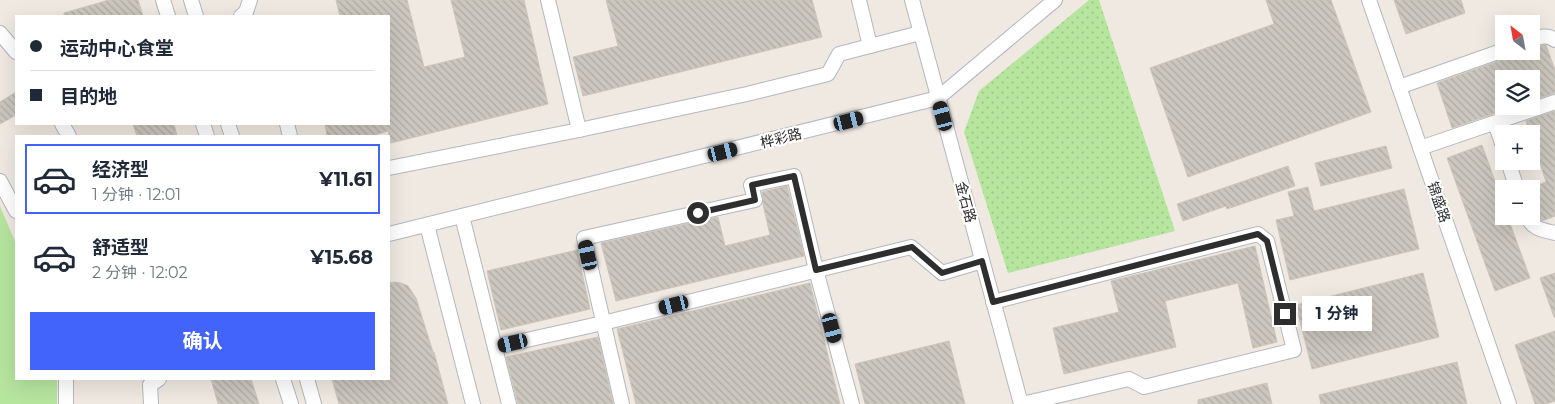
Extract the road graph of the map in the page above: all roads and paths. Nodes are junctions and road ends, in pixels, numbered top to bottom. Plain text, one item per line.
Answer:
1 (163, 0) edge
2 (191, 0) edge
3 (250, 0) edge
4 (548, 0) edge
5 (859, 0) edge
6 (912, 0) edge
7 (1055, 0) edge
8 (1368, 0) edge
9 (168, 15) edge
10 (196, 15) edge
11 (243, 15) edge
12 (0, 33) edge
13 (920, 33) junction
14 (1540, 37) edge
15 (1555, 40) edge
16 (870, 46) junction
17 (15, 51) edge
18 (1495, 53) edge
19 (1398, 87) junction
20 (938, 98) junction
21 (1555, 102) edge
22 (1495, 123) joint
23 (579, 130) junction
24 (1420, 148) junction
25 (390, 168) edge
26 (0, 181) edge
27 (15, 209) edge
28 (462, 216) junction
29 (427, 224) junction
30 (1531, 225) edge
31 (1555, 233) edge
32 (390, 234) edge
33 (982, 261) junction
34 (816, 270) junction
35 (993, 302) junction
36 (602, 323) junction
37 (495, 347) junction
38 (66, 380) edge
39 (158, 380) edge
40 (283, 380) edge
41 (307, 380) edge
42 (66, 404) edge
43 (151, 404) edge
44 (291, 404) edge
45 (314, 404) edge
46 (473, 404) edge
47 (509, 404) edge
48 (622, 404) edge
49 (852, 404) edge
50 (1021, 404) edge
51 (1508, 404) edge

1 - 9 street
2 - 10 street
3 - 11 street
4 - 23 street
5 - 16 street
6 - 13 street, 金石路
7 - 20 street, 桦彩路
8 - 19 street, 锦盛路
12 - 17 street
13 - 16 street
13 - 20 street, 金石路
14 - 15 street
16 - 23 street
18 - 19 street
19 - 24 street, 锦盛路
20 - 28 street, 桦彩路
20 - 33 street, 金石路
21 - 22 street
22 - 24 street
23 - 25 street
24 - 51 street, 锦盛路
26 - 27 street
28 - 29 street, 桦彩路
28 - 37 street
29 - 32 street, 桦彩路
29 - 46 street
30 - 31 street
33 - 34 street
33 - 35 street, 金石路
34 - 36 street
34 - 36 street
34 - 49 street
35 - 50 street, 金石路
35 - 50 street
36 - 37 street
36 - 48 street
37 - 47 street
38 - 42 street
39 - 43 street
40 - 44 street
41 - 45 street

